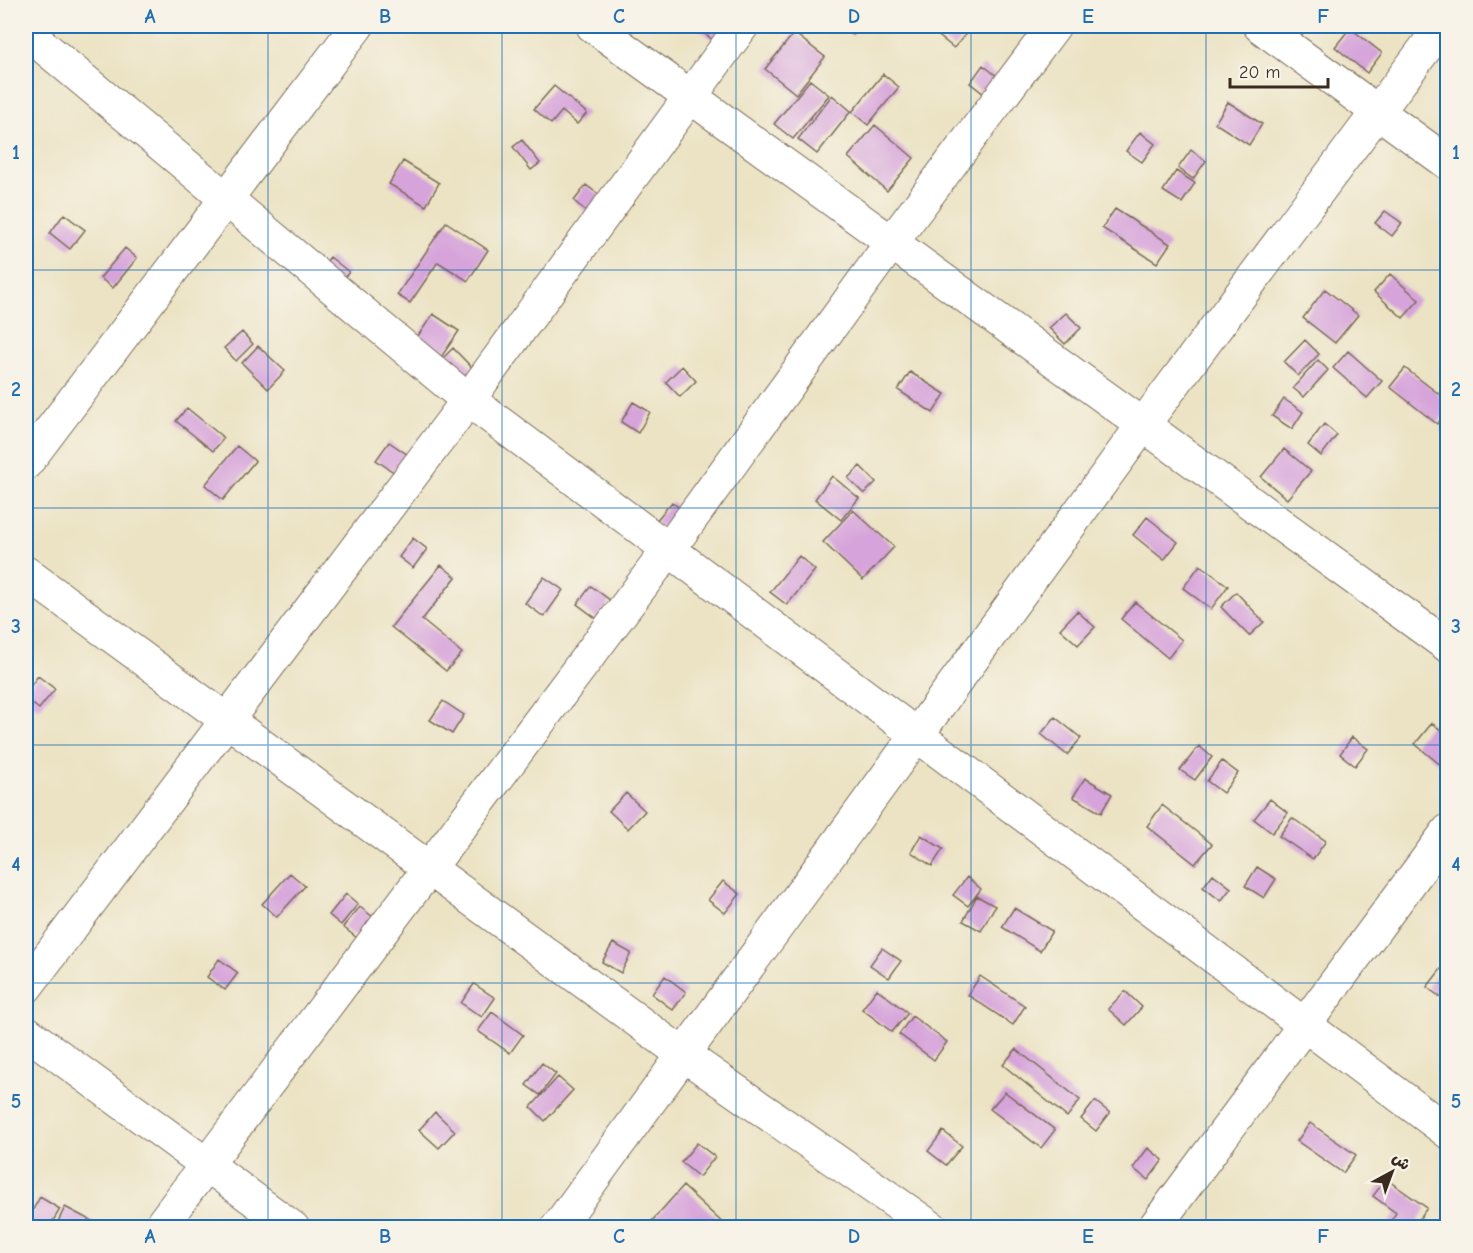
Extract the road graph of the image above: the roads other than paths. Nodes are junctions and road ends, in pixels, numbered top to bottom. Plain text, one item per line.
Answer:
1 (357, 26) edge
2 (593, 26) edge
3 (742, 26) edge
4 (1054, 26) edge
5 (1260, 26) edge
6 (1442, 26) edge
7 (26, 32) edge
8 (690, 96) junction
9 (1377, 112) junction
10 (1448, 163) edge
11 (226, 199) junction
12 (892, 242) junction
13 (469, 399) junction
14 (1143, 425) junction
15 (26, 463) edge
16 (669, 549) junction
17 (26, 573) edge
18 (1448, 646) edge
19 (227, 720) junction
20 (917, 735) junction
21 (1448, 831) edge
22 (429, 868) junction
23 (26, 987) edge
24 (1304, 1025) junction
25 (26, 1032) edge
26 (684, 1055) junction
27 (1448, 1132) edge
28 (206, 1164) junction
29 (159, 1227) edge
30 (293, 1227) edge
31 (557, 1227) edge
32 (932, 1227) edge
33 (1154, 1227) edge

1 - 11 street
2 - 8 street
3 - 8 street
4 - 12 street
5 - 9 street
6 - 9 street
7 - 11 street
8 - 12 street
8 - 13 street
9 - 10 street
9 - 14 street
11 - 13 street
11 - 15 street
12 - 14 street
12 - 16 street
13 - 16 street
13 - 19 street
14 - 18 street
14 - 20 street
16 - 20 street
16 - 22 street
17 - 19 street
19 - 22 street
19 - 23 street
20 - 24 street
20 - 26 street
21 - 24 street
22 - 26 street
22 - 28 street
24 - 27 street
24 - 33 street
25 - 28 street
26 - 31 street
26 - 32 street
28 - 29 street
28 - 30 street

